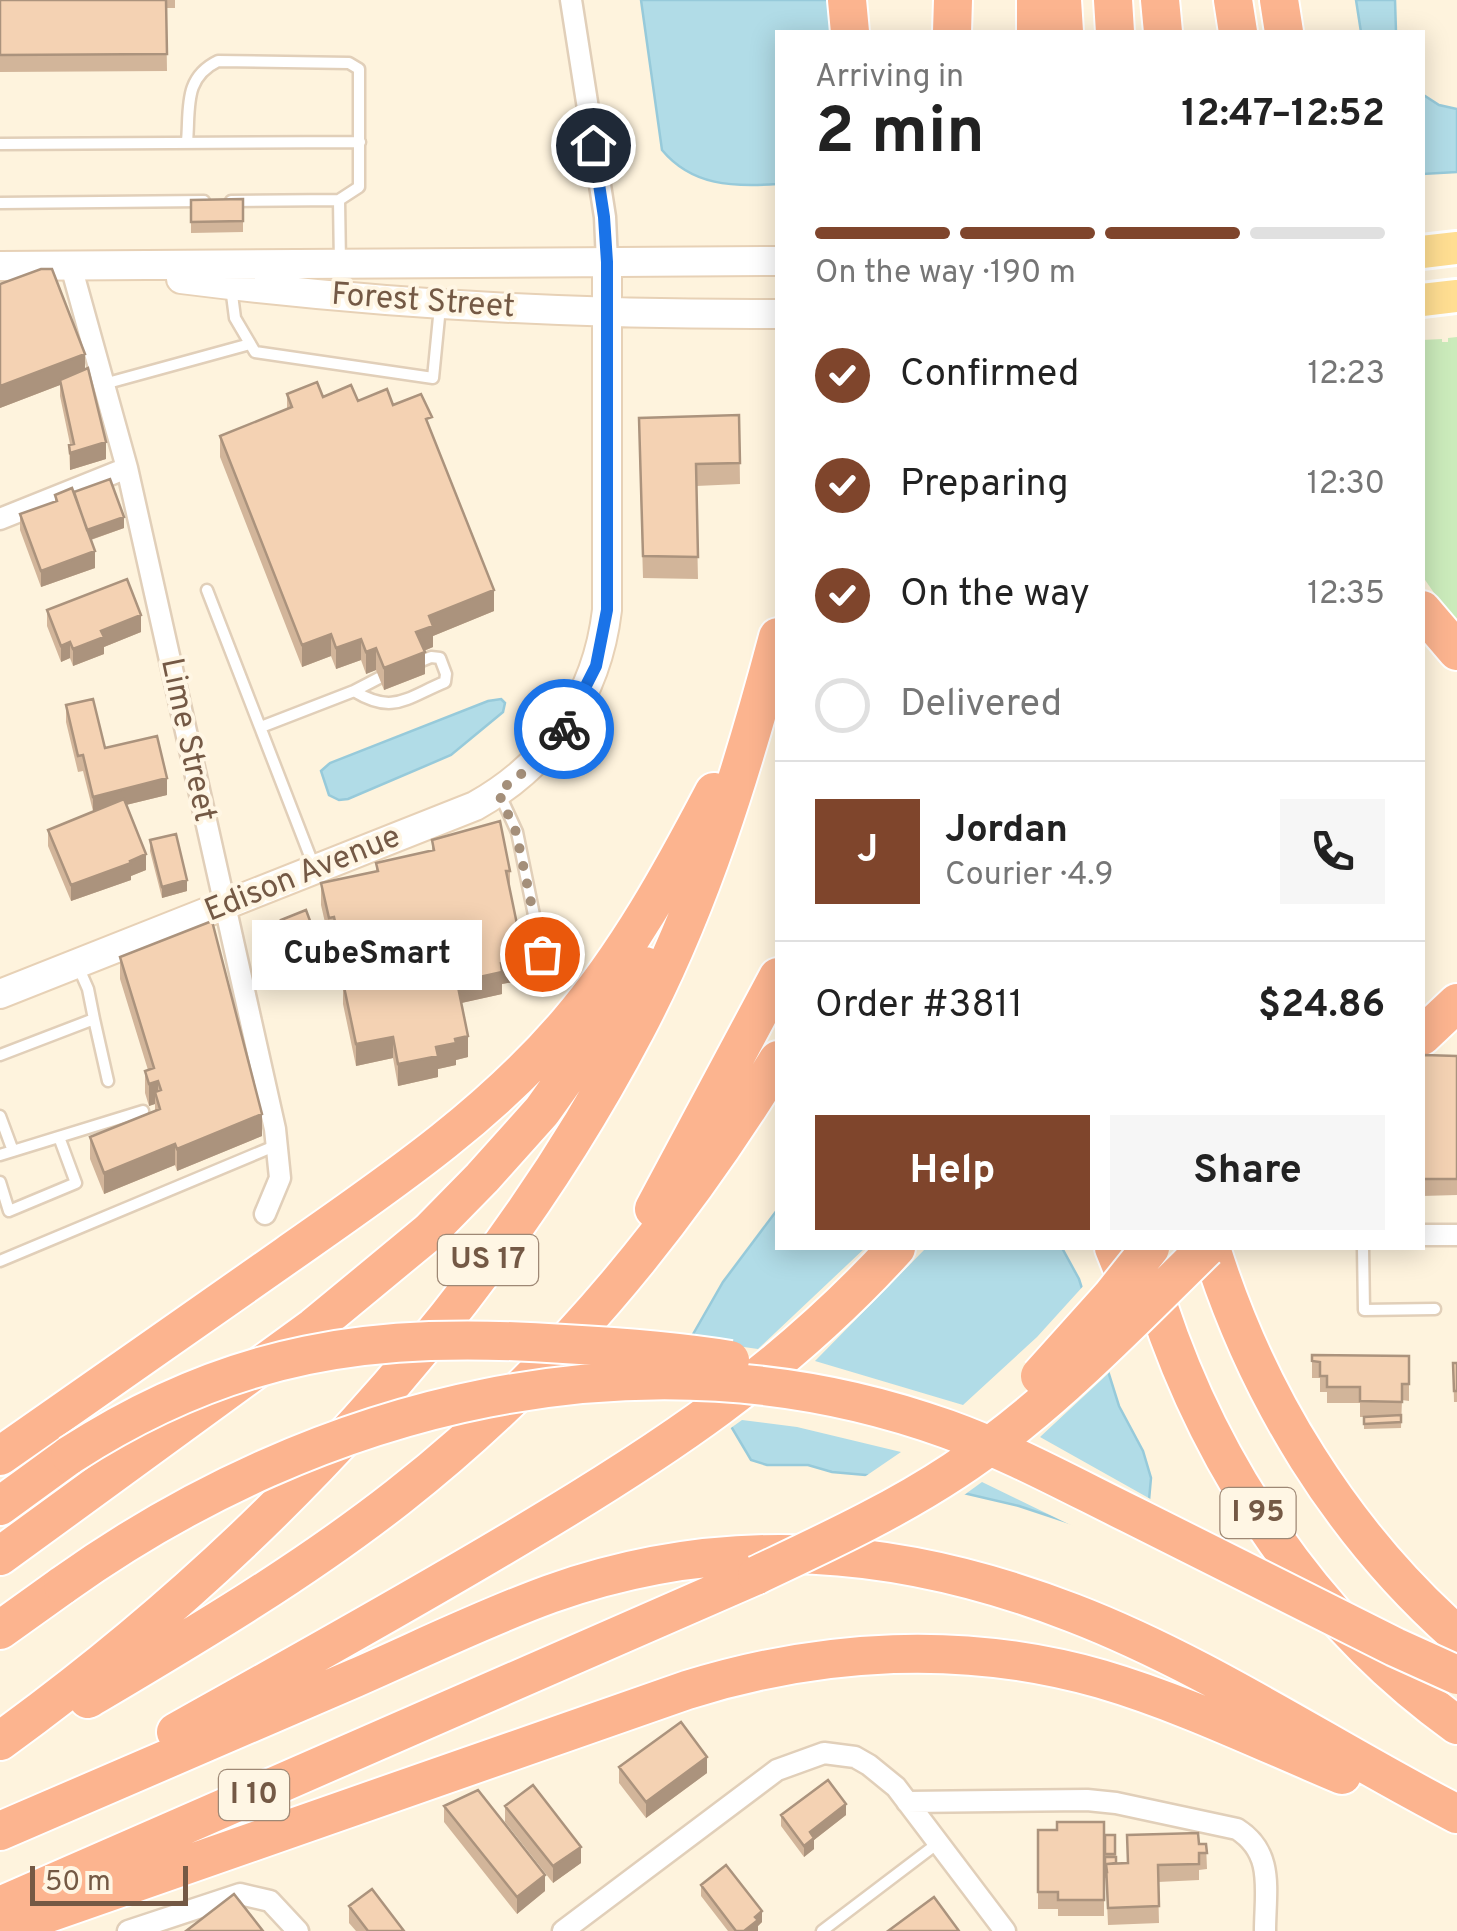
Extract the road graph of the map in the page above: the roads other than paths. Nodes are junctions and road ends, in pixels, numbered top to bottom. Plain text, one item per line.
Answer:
1 (571, 0) edge
2 (844, 0) edge
3 (953, 0) edge
4 (1036, 0) edge
5 (1062, 0) edge
6 (1113, 0) edge
7 (1160, 0) edge
8 (1233, 0) edge
9 (1280, 0) edge
10 (840, 30) edge
11 (850, 30) edge
12 (952, 30) edge
13 (1036, 30) edge
14 (1064, 30) edge
15 (1115, 30) edge
16 (1164, 30) edge
17 (1238, 30) edge
18 (1284, 30) edge
19 (187, 142) junction
20 (360, 142) junction
21 (0, 144) edge
22 (339, 200) junction
23 (0, 202) edge
24 (1457, 248) edge
25 (1425, 252) edge
26 (775, 261) edge
27 (607, 262) junction
28 (340, 264) junction
29 (0, 266) edge
30 (35, 266) junction
31 (71, 266) junction
32 (0, 280) edge
33 (231, 286) junction
34 (1457, 296) edge
35 (1425, 300) edge
36 (440, 303) junction
37 (606, 314) junction
38 (775, 314) edge
39 (250, 344) junction
40 (103, 384) junction
41 (126, 468) junction
42 (0, 519) edge
43 (208, 590) dead end
44 (1425, 613) edge
45 (775, 645) edge
46 (775, 647) edge
47 (1457, 650) edge
48 (420, 662) edge
49 (380, 678) edge
50 (354, 692) junction
51 (261, 726) junction
52 (498, 792) junction
53 (710, 857) junction
54 (316, 870) junction
55 (224, 906) junction
56 (542, 954) dead end
57 (77, 964) junction
58 (775, 983) edge
59 (0, 994) edge
60 (1457, 1002) edge
61 (94, 1019) junction
62 (1425, 1033) edge
63 (0, 1055) edge
64 (775, 1065) edge
65 (108, 1081) dead end
66 (142, 1111) edge
67 (0, 1116) edge
68 (59, 1137) junction
69 (278, 1144) junction
70 (13, 1151) junction
71 (0, 1155) edge
72 (0, 1182) edge
73 (265, 1214) dead end
74 (1425, 1235) edge
75 (1457, 1235) edge
76 (894, 1250) edge
77 (1115, 1250) edge
78 (1143, 1250) edge
79 (1148, 1250) edge
80 (1207, 1250) edge
81 (1210, 1250) edge
82 (1221, 1250) edge
83 (1363, 1250) edge
84 (0, 1261) edge
85 (1435, 1308) dead end
86 (1238, 1324) junction
87 (542, 1368) junction
88 (914, 1418) junction
89 (0, 1456) edge
90 (1228, 1465) junction
91 (0, 1506) edge
92 (0, 1556) edge
93 (757, 1575) junction
94 (0, 1630) edge
95 (1457, 1636) edge
96 (1457, 1675) edge
97 (1457, 1725) edge
98 (0, 1741) edge
99 (0, 1751) edge
100 (908, 1802) junction
101 (1457, 1818) edge
102 (0, 1828) edge
103 (939, 1843) junction
104 (0, 1906) edge
105 (0, 1930) edge
106 (128, 1931) edge
107 (298, 1931) edge
108 (564, 1931) edge
109 (822, 1931) edge
110 (1005, 1931) edge
111 (1265, 1931) edge

1 - 27 street
2 - 10 highway
2 - 11 highway
3 - 12 highway
4 - 13 highway
5 - 14 highway
6 - 15 highway
7 - 16 highway
8 - 17 highway
9 - 18 highway
19 - 20 lane
19 - 20 lane
19 - 21 lane
20 - 22 lane
22 - 23 lane
22 - 28 lane
24 - 25 main road
26 - 27 main road, Forest Street
27 - 28 main road, Forest Street
27 - 37 main road, Edison Avenue
28 - 31 main road, Forest Street
29 - 30 main road, Forest Street
30 - 31 main road, Forest Street
30 - 32 street
31 - 33 main road, Forest Street
31 - 40 street, Lime Street
33 - 36 main road, Forest Street
33 - 39 lane
34 - 35 main road
36 - 37 main road, Forest Street
36 - 39 lane
37 - 38 main road, Forest Street
37 - 52 main road, Edison Avenue
39 - 40 lane
40 - 41 street, Lime Street
41 - 42 street
41 - 55 street, Lime Street
43 - 51 lane
44 - 47 highway
45 - 89 highway
46 - 53 highway, US 17
48 - 50 lane
49 - 50 lane
50 - 51 lane
51 - 54 lane
52 - 54 main road, Edison Avenue
52 - 56 lane
53 - 92 highway
53 - 98 highway, US 17
54 - 55 main road, Edison Avenue
55 - 57 main road, Edison Avenue
55 - 69 street, Lime Street
57 - 59 main road, Edison Avenue
57 - 61 lane
58 - 87 highway
60 - 62 highway
61 - 63 lane
61 - 65 lane
64 - 87 highway
66 - 68 lane
67 - 70 lane
68 - 70 lane
68 - 72 lane
69 - 73 street, Lime Street
69 - 84 lane
70 - 71 lane
74 - 75 street
76 - 102 highway
77 - 90 highway
78 - 90 highway, I 95
79 - 93 highway, bridge
80 - 93 highway, bridge
81 - 86 highway, I 95
82 - 86 highway
83 - 85 lane
86 - 95 highway, I 95
87 - 99 highway
88 - 91 highway, bridge
88 - 94 highway, bridge
88 - 96 highway, bridge
90 - 97 highway, I 95
93 - 104 highway, I 10
100 - 103 street
100 - 108 street
100 - 111 street
101 - 102 highway
101 - 105 highway
103 - 109 lane
103 - 110 street
106 - 107 street

